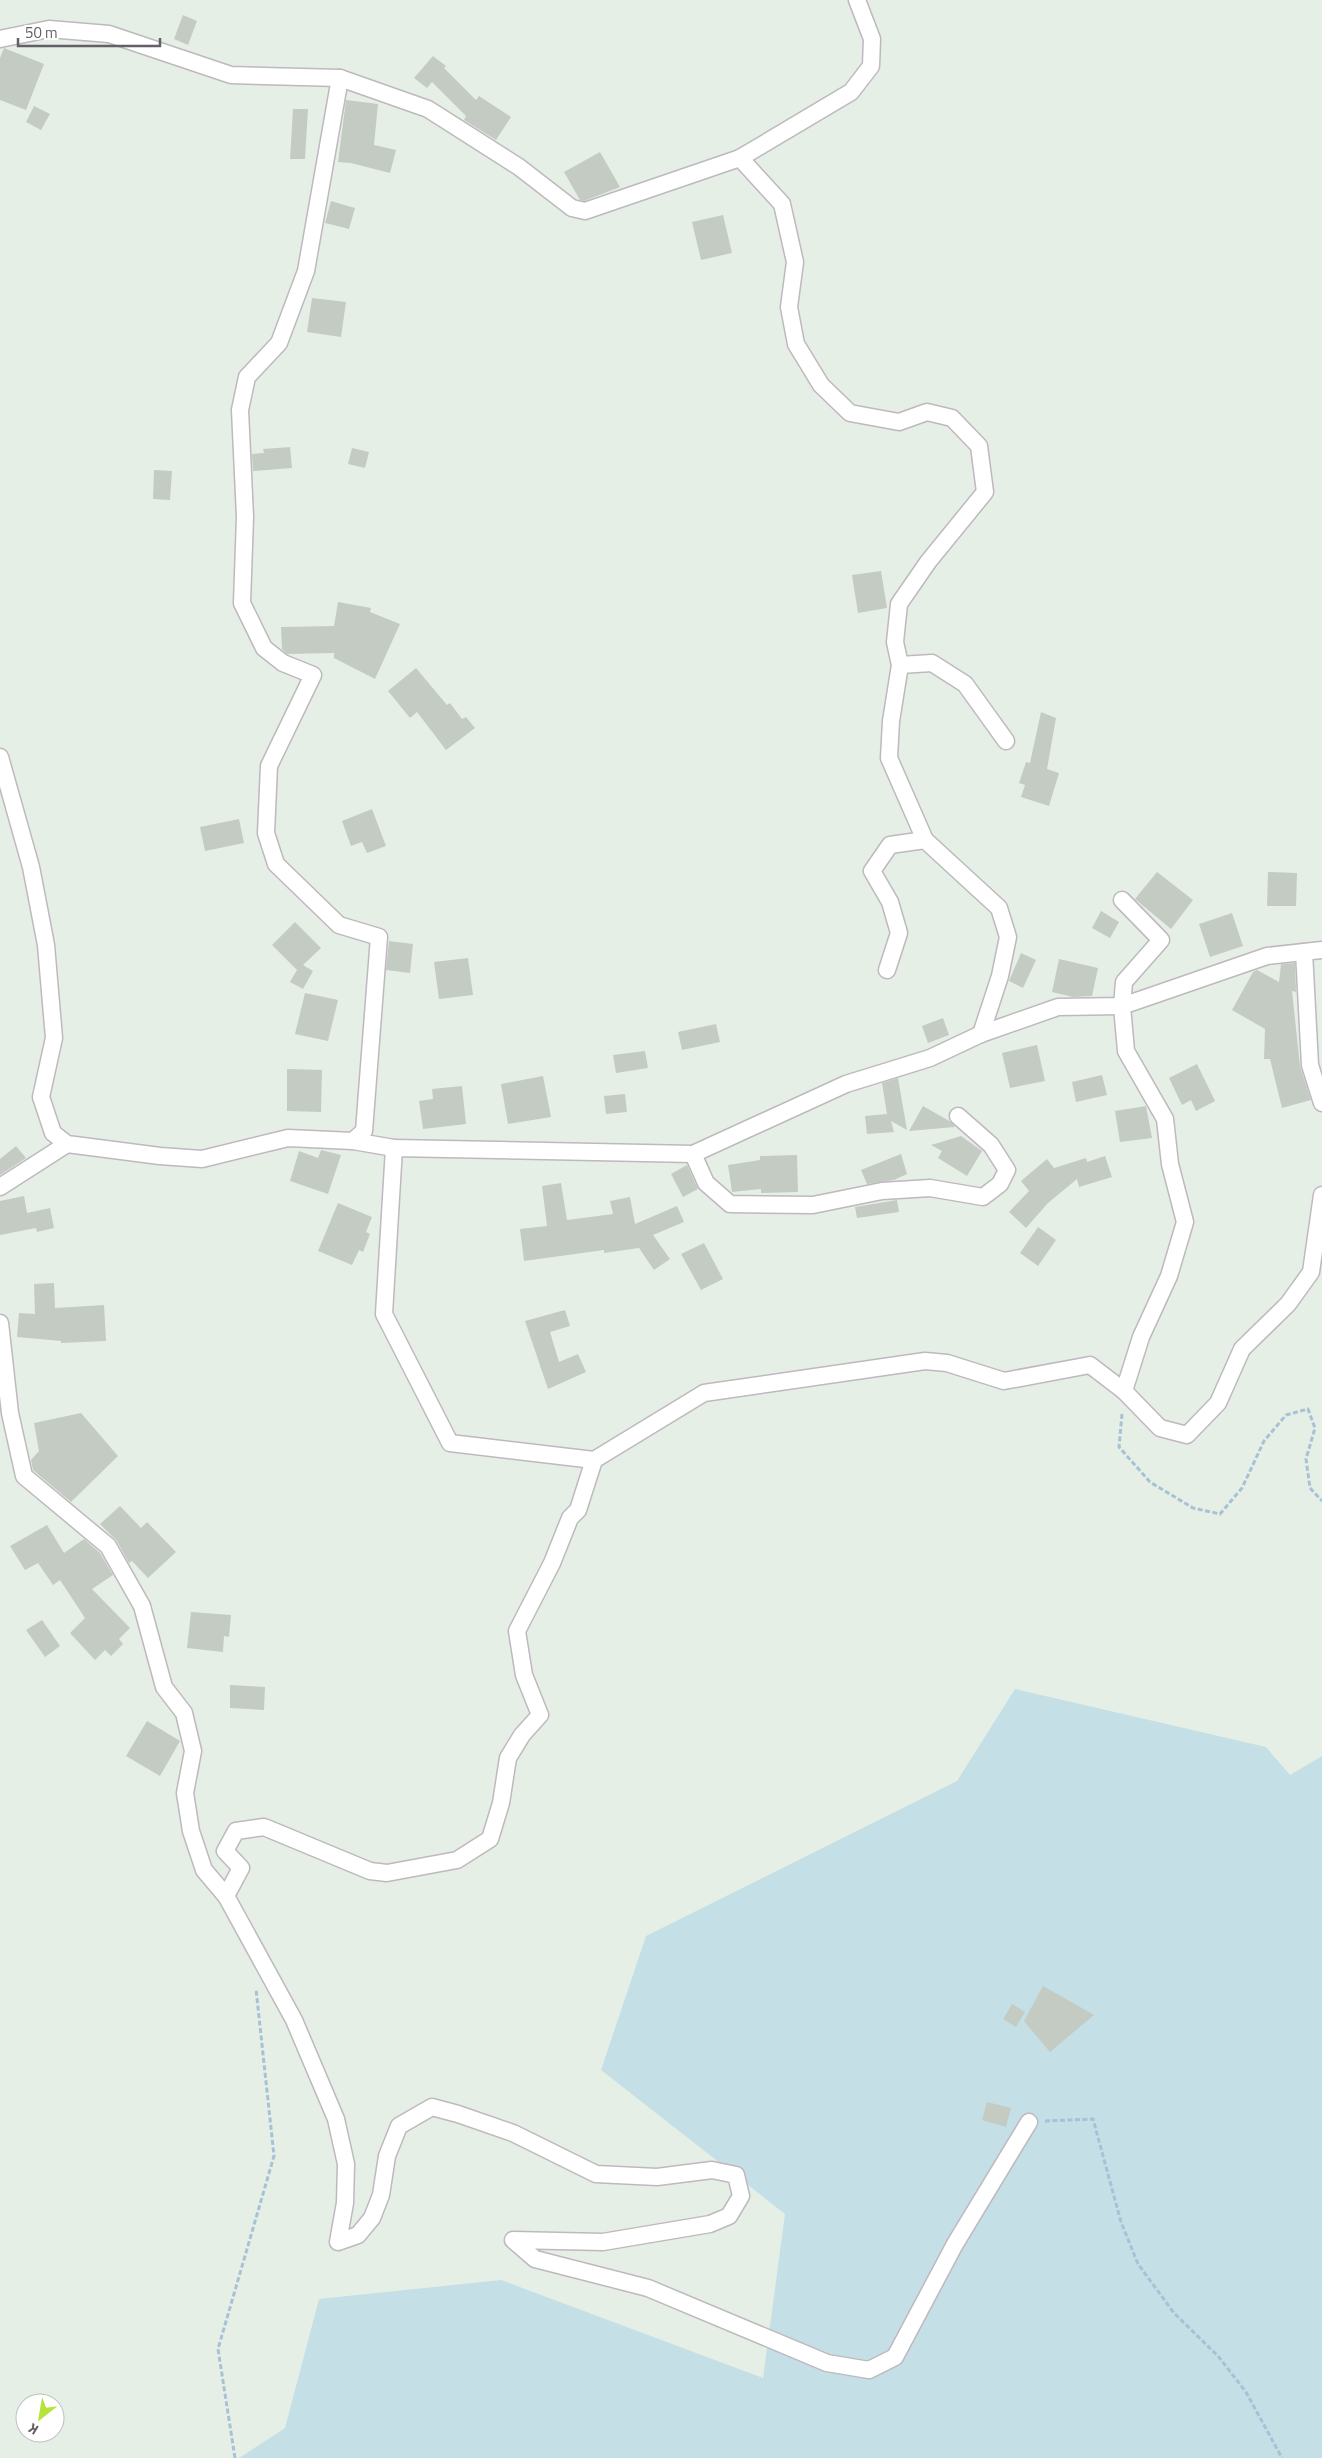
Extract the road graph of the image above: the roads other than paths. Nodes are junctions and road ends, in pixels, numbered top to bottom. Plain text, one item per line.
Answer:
1 (857, 0) edge
2 (0, 39) edge
3 (340, 78) junction
4 (740, 158) junction
5 (900, 665) junction
6 (1006, 741) dead end
7 (0, 757) edge
8 (925, 840) junction
9 (1122, 900) dead end
10 (1322, 950) edge
11 (1304, 952) junction
12 (887, 970) dead end
13 (1122, 1006) junction
14 (981, 1034) junction
15 (1322, 1103) edge
16 (958, 1116) dead end
17 (353, 1141) junction
18 (67, 1144) junction
19 (394, 1148) junction
20 (693, 1154) junction
21 (0, 1187) edge
22 (1322, 1195) edge
23 (0, 1323) edge
24 (1124, 1391) junction
25 (594, 1460) junction
26 (226, 1896) junction
27 (1029, 2122) road end

1 - 4 street
2 - 3 street
3 - 4 street
3 - 17 street
4 - 5 street
5 - 6 street
5 - 8 street
7 - 18 street
8 - 12 street
8 - 14 street
9 - 13 street
10 - 11 street
11 - 13 street
11 - 15 street
13 - 14 street
13 - 24 street
14 - 20 street
16 - 20 street
17 - 18 street
17 - 19 street
18 - 21 street
19 - 20 street
19 - 25 street
22 - 24 street
23 - 26 street
24 - 25 street
25 - 26 street
26 - 27 street

